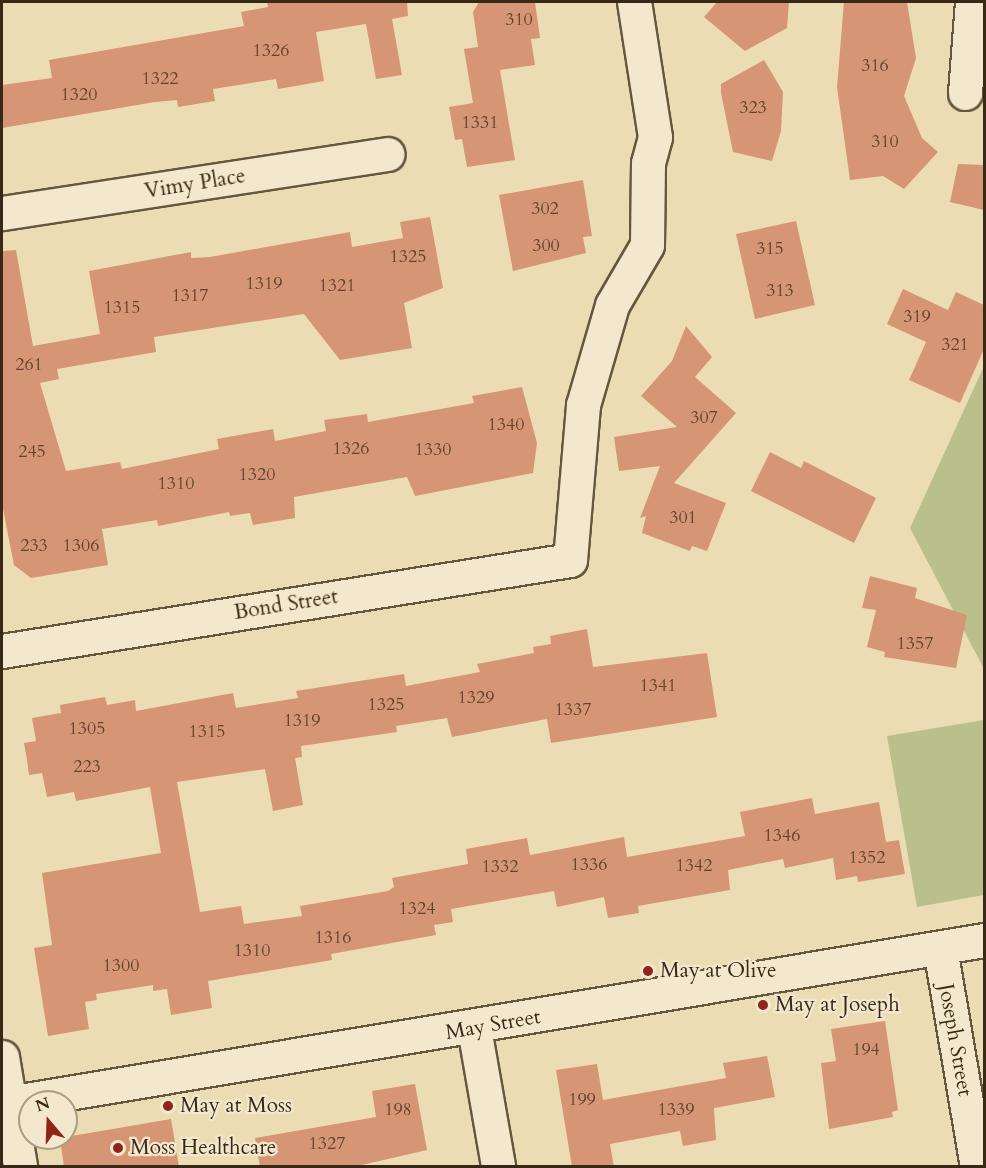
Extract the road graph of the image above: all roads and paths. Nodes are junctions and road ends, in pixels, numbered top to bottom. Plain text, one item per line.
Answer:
1 (634, 2) edge
2 (972, 2) edge
3 (965, 93) dead end
4 (388, 154) dead end
5 (2, 213) edge
6 (2, 651) edge
7 (984, 940) edge
8 (940, 948) junction
9 (474, 1028) junction
10 (2, 1057) edge
11 (5, 1104) edge
12 (20, 1167) edge
13 (498, 1167) edge
14 (977, 1167) edge

1 - 6 street, Bond Street
2 - 3 street
4 - 5 street, Vimy Place
7 - 8 street, May Street
8 - 9 street, May Street
8 - 14 street, Joseph Street
9 - 11 street, May Street
9 - 13 street
10 - 11 street
11 - 12 street

